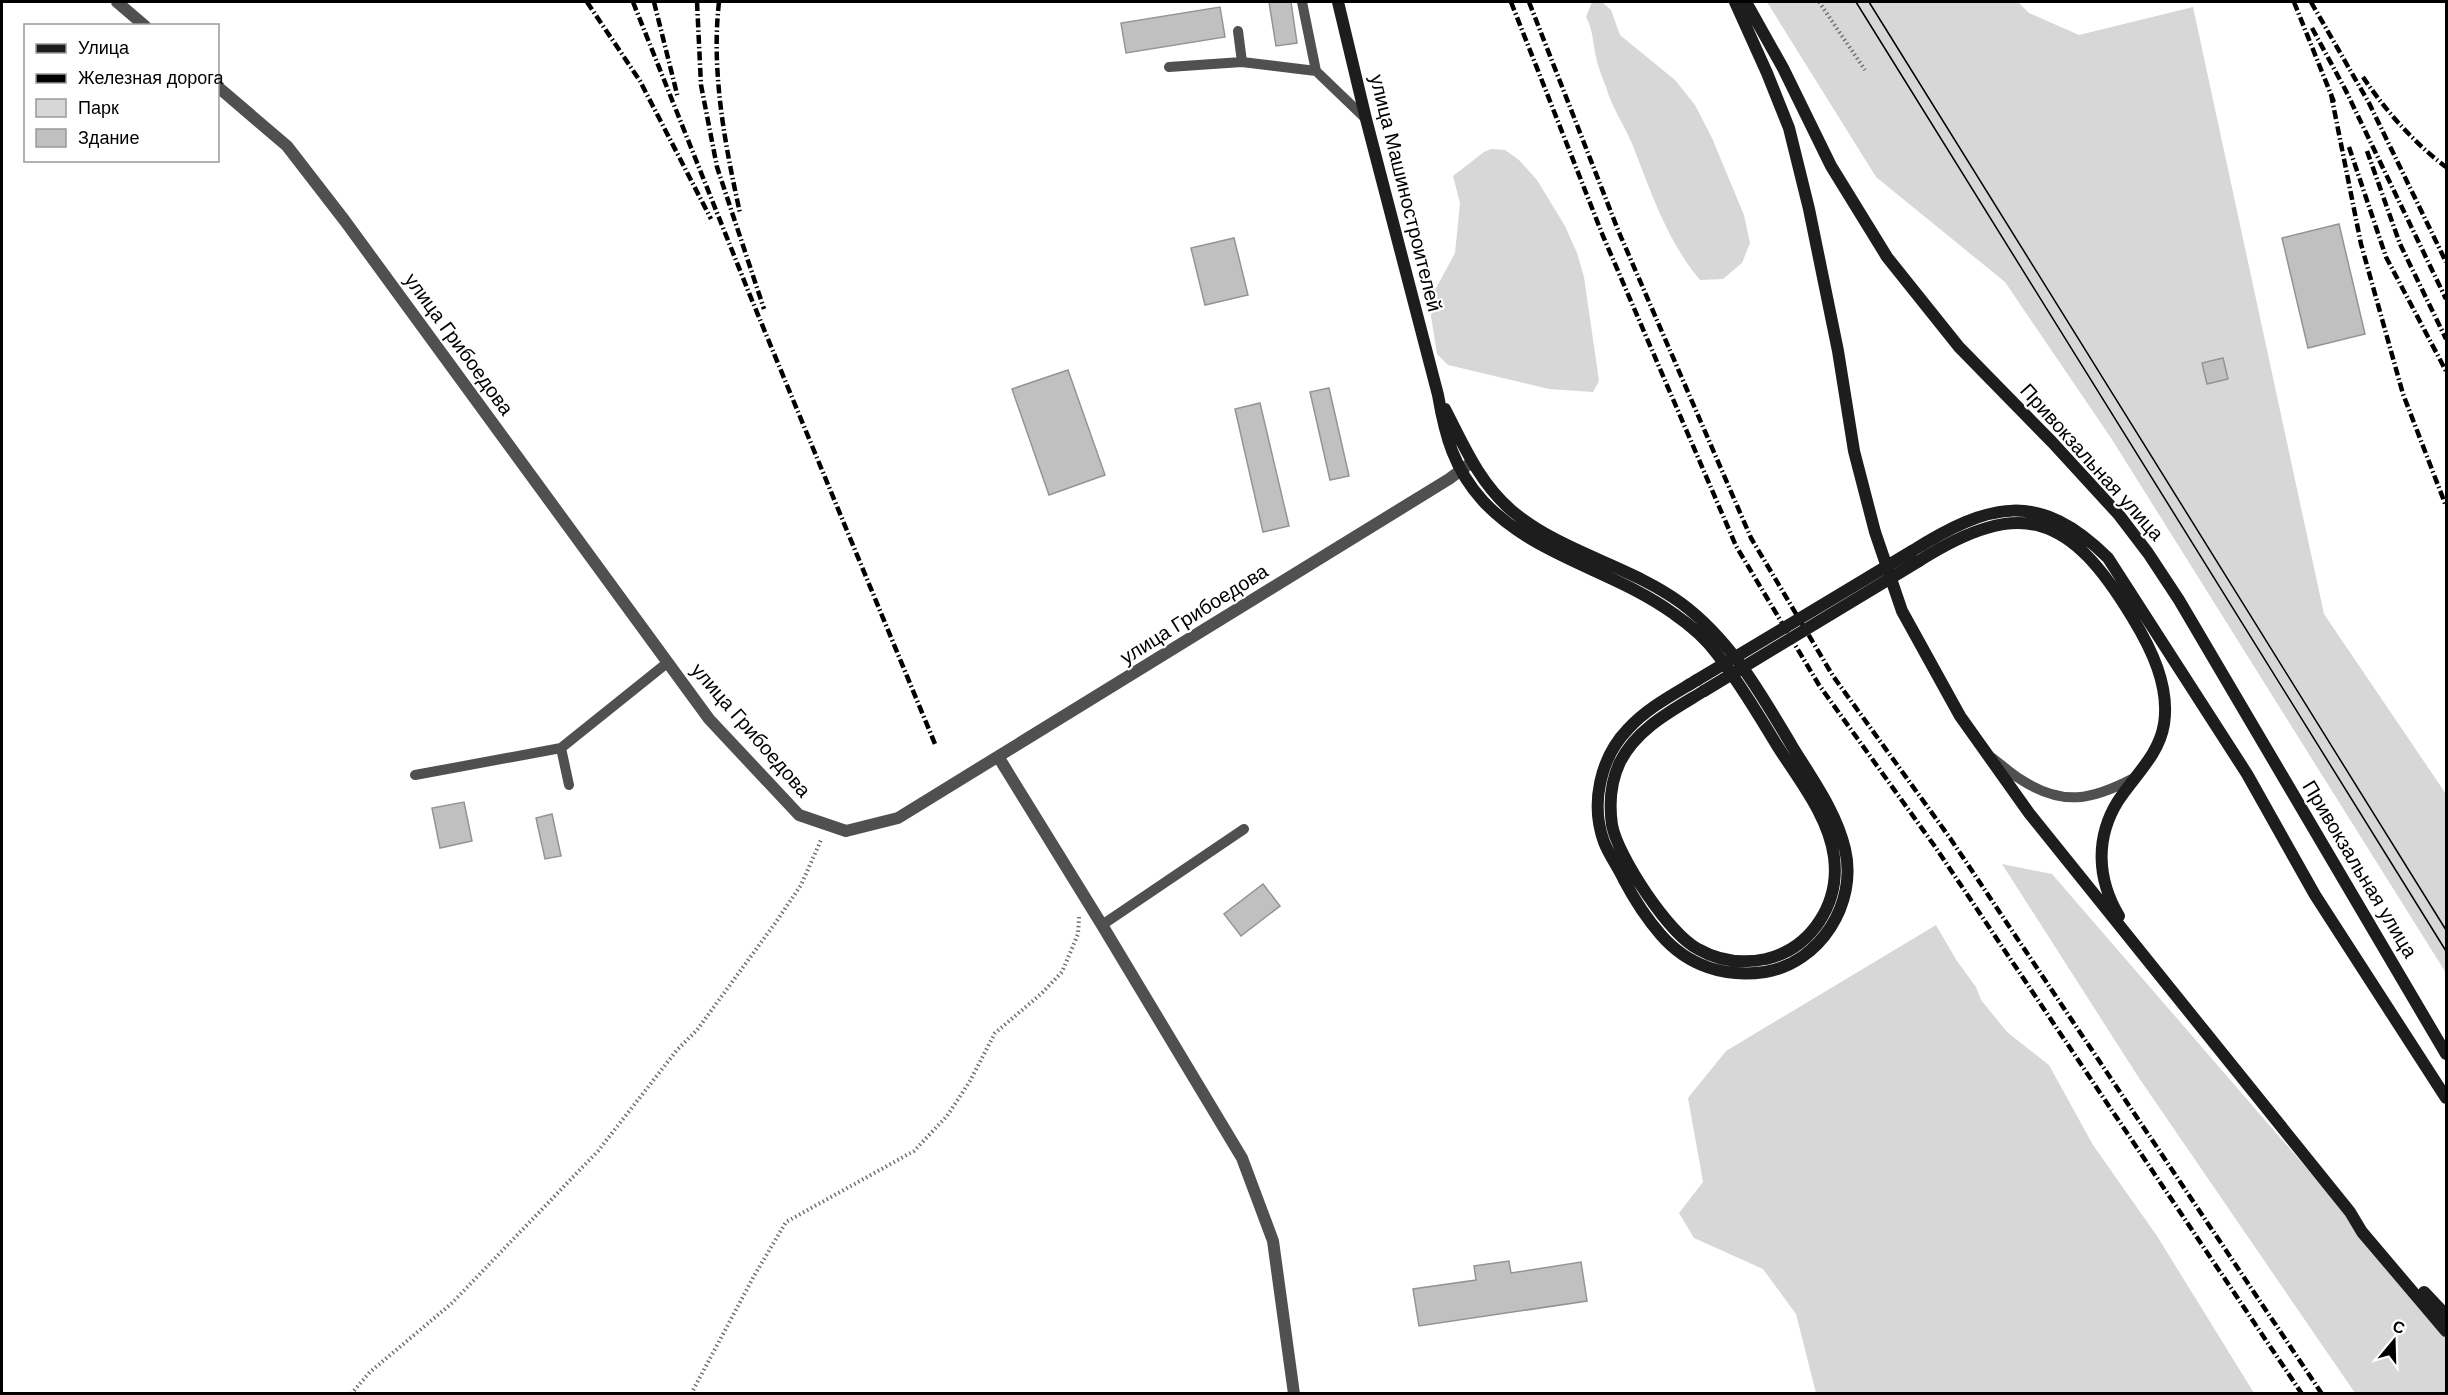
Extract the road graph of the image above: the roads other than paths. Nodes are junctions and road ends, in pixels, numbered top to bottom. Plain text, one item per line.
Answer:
1 (117, 2) edge
2 (1302, 2) edge
3 (1338, 2) edge
4 (1735, 2) edge
5 (1746, 2) edge
6 (143, 24) edge
7 (1238, 31) dead end
8 (1242, 62) junction
9 (1169, 68) dead end
10 (1316, 71) junction
11 (219, 88) edge
12 (1366, 119) junction
13 (1466, 466) junction
14 (1916, 556) junction
15 (667, 663) junction
16 (561, 748) junction
17 (1986, 753) junction
18 (999, 758) junction
19 (416, 775) dead end
20 (2136, 777) junction
21 (568, 785) dead end
22 (1244, 829) dead end
23 (1102, 925) junction
24 (2143, 955) junction
25 (2446, 1054) edge
26 (2445, 1096) edge
27 (2446, 1110) edge
28 (2350, 1212) junction
29 (2446, 1315) edge
30 (2446, 1331) edge
31 (1294, 1394) edge

1 - 6 street
2 - 10 lane
3 - 12 main road, улица Машиностроителей
4 - 17 main road
5 - 25 main road, Привокзальная улица
7 - 8 lane
8 - 9 lane
8 - 10 lane
10 - 12 lane
11 - 15 street, улица Грибоедова
12 - 13 main road, улица Машиностроителей
13 - 14 main road, улица Машиностроителей, bridge
13 - 18 street, улица Грибоедова
14 - 20 main road
14 - 26 main road
15 - 16 lane
15 - 18 street, улица Грибоедова
16 - 19 lane
16 - 21 lane
17 - 20 lane
17 - 24 main road
18 - 23 street
20 - 24 main road
22 - 23 lane
23 - 31 street
24 - 28 main road
26 - 27 main road
28 - 29 main road
28 - 30 main road

